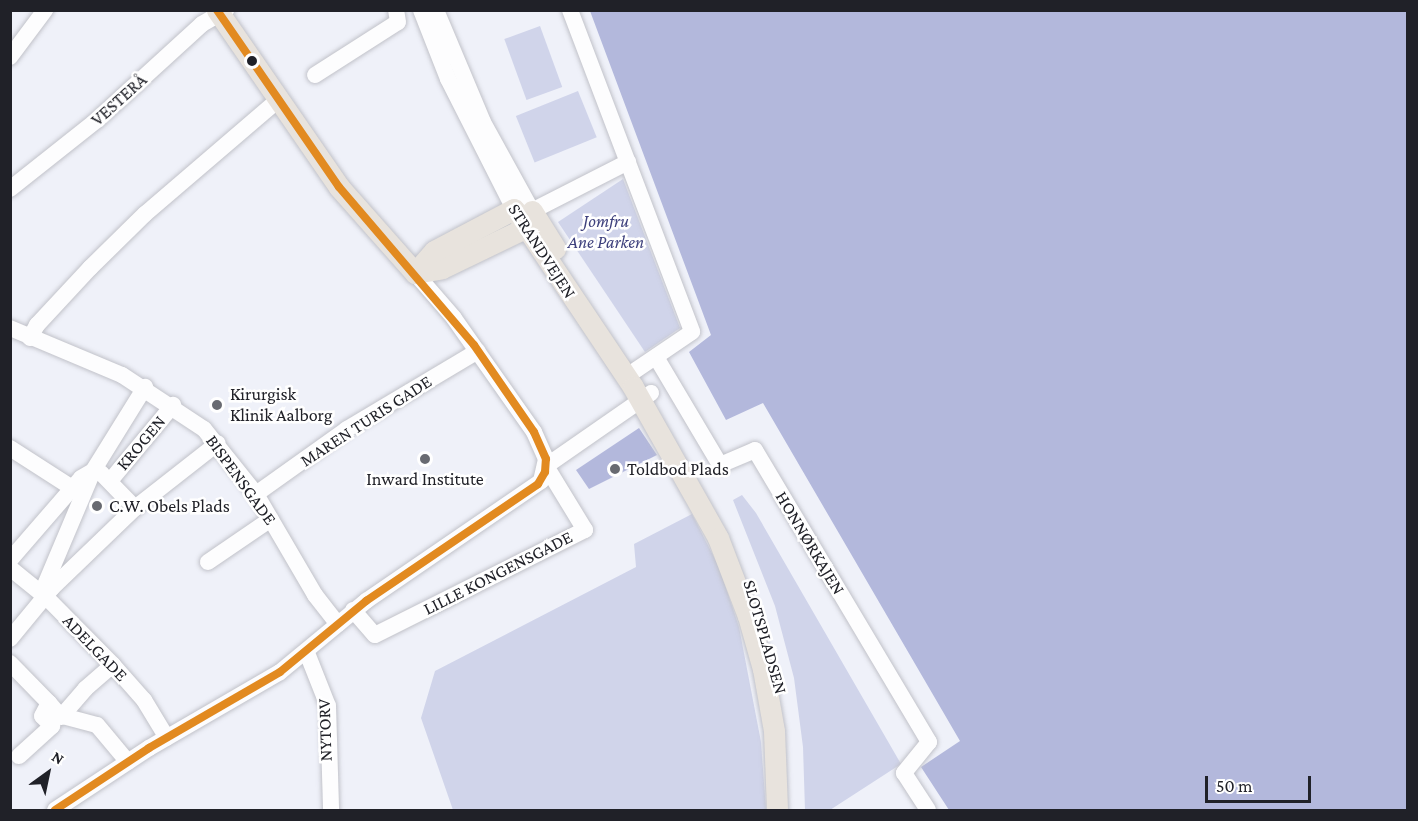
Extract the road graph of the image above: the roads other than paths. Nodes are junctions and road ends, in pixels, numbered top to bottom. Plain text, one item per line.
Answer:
1 (45, 10) edge
2 (396, 10) edge
3 (421, 10) edge
4 (436, 10) edge
5 (570, 10) edge
6 (221, 12) edge
7 (13, 45) edge
8 (315, 75) dead end
9 (278, 100) junction
10 (628, 162) junction
11 (10, 189) edge
12 (524, 216) junction
13 (415, 273) junction
14 (10, 328) edge
15 (30, 338) junction
16 (478, 351) junction
17 (656, 357) junction
18 (636, 370) junction
19 (145, 387) junction
20 (646, 396) junction
21 (173, 405) junction
22 (123, 426) junction
23 (145, 438) junction
24 (218, 443) junction
25 (10, 448) edge
26 (546, 466) junction
27 (93, 471) junction
28 (693, 477) junction
29 (110, 481) junction
30 (72, 488) junction
31 (256, 494) junction
32 (135, 508) junction
33 (271, 519) junction
34 (10, 560) edge
35 (208, 561) dead end
36 (10, 568) edge
37 (44, 596) junction
38 (354, 610) junction
39 (338, 624) junction
40 (10, 639) edge
41 (307, 653) junction
42 (10, 663) edge
43 (113, 665) junction
44 (55, 714) junction
45 (167, 738) junction
46 (15, 759) edge
47 (128, 762) junction
48 (55, 810) edge
49 (331, 810) edge
50 (777, 810) edge
51 (792, 810) edge
52 (928, 810) edge

1 - 7 street
2 - 8 street
3 - 12 street, STRANDVEJEN
4 - 12 street, STRANDVEJEN
5 - 10 street
6 - 9 main road
6 - 11 street, VESTERÅ
9 - 13 main road
9 - 15 street
10 - 12 street
10 - 17 street
12 - 13 main road
12 - 18 main road, STRANDVEJEN
12 - 20 main road, STRANDVEJEN
13 - 16 street, LILLE KONGENSGADE
14 - 15 street, BISPENSGADE
15 - 19 street, BISPENSGADE
16 - 26 street, LILLE KONGENSGADE
16 - 31 street, MAREN TURIS GADE
17 - 18 street
17 - 52 street, HONNØRKAJEN
18 - 20 main road, STRANDVEJEN
19 - 21 street, BISPENSGADE
19 - 22 street
20 - 26 street
20 - 28 main road, STRANDVEJEN
21 - 23 street, KROGEN
21 - 24 street, BISPENSGADE
22 - 23 street
22 - 27 street
23 - 29 street, KROGEN
24 - 31 street, BISPENSGADE
24 - 32 street
25 - 30 street
26 - 38 street
26 - 38 street, LILLE KONGENSGADE
27 - 29 street
27 - 30 street
27 - 37 street
28 - 50 main road, SLOTSPLADSEN
28 - 51 main road, SLOTSPLADSEN
29 - 32 street
30 - 34 street
31 - 33 street, BISPENSGADE
32 - 37 street
33 - 35 street
33 - 39 street, BISPENSGADE
36 - 37 street, ADELGADE
37 - 40 street
37 - 43 street, ADELGADE
38 - 39 street
39 - 41 street
41 - 45 street
41 - 49 street, NYTORV
42 - 44 street
43 - 44 street
43 - 45 street, ADELGADE
44 - 46 street
44 - 47 street
45 - 47 street
47 - 48 street

